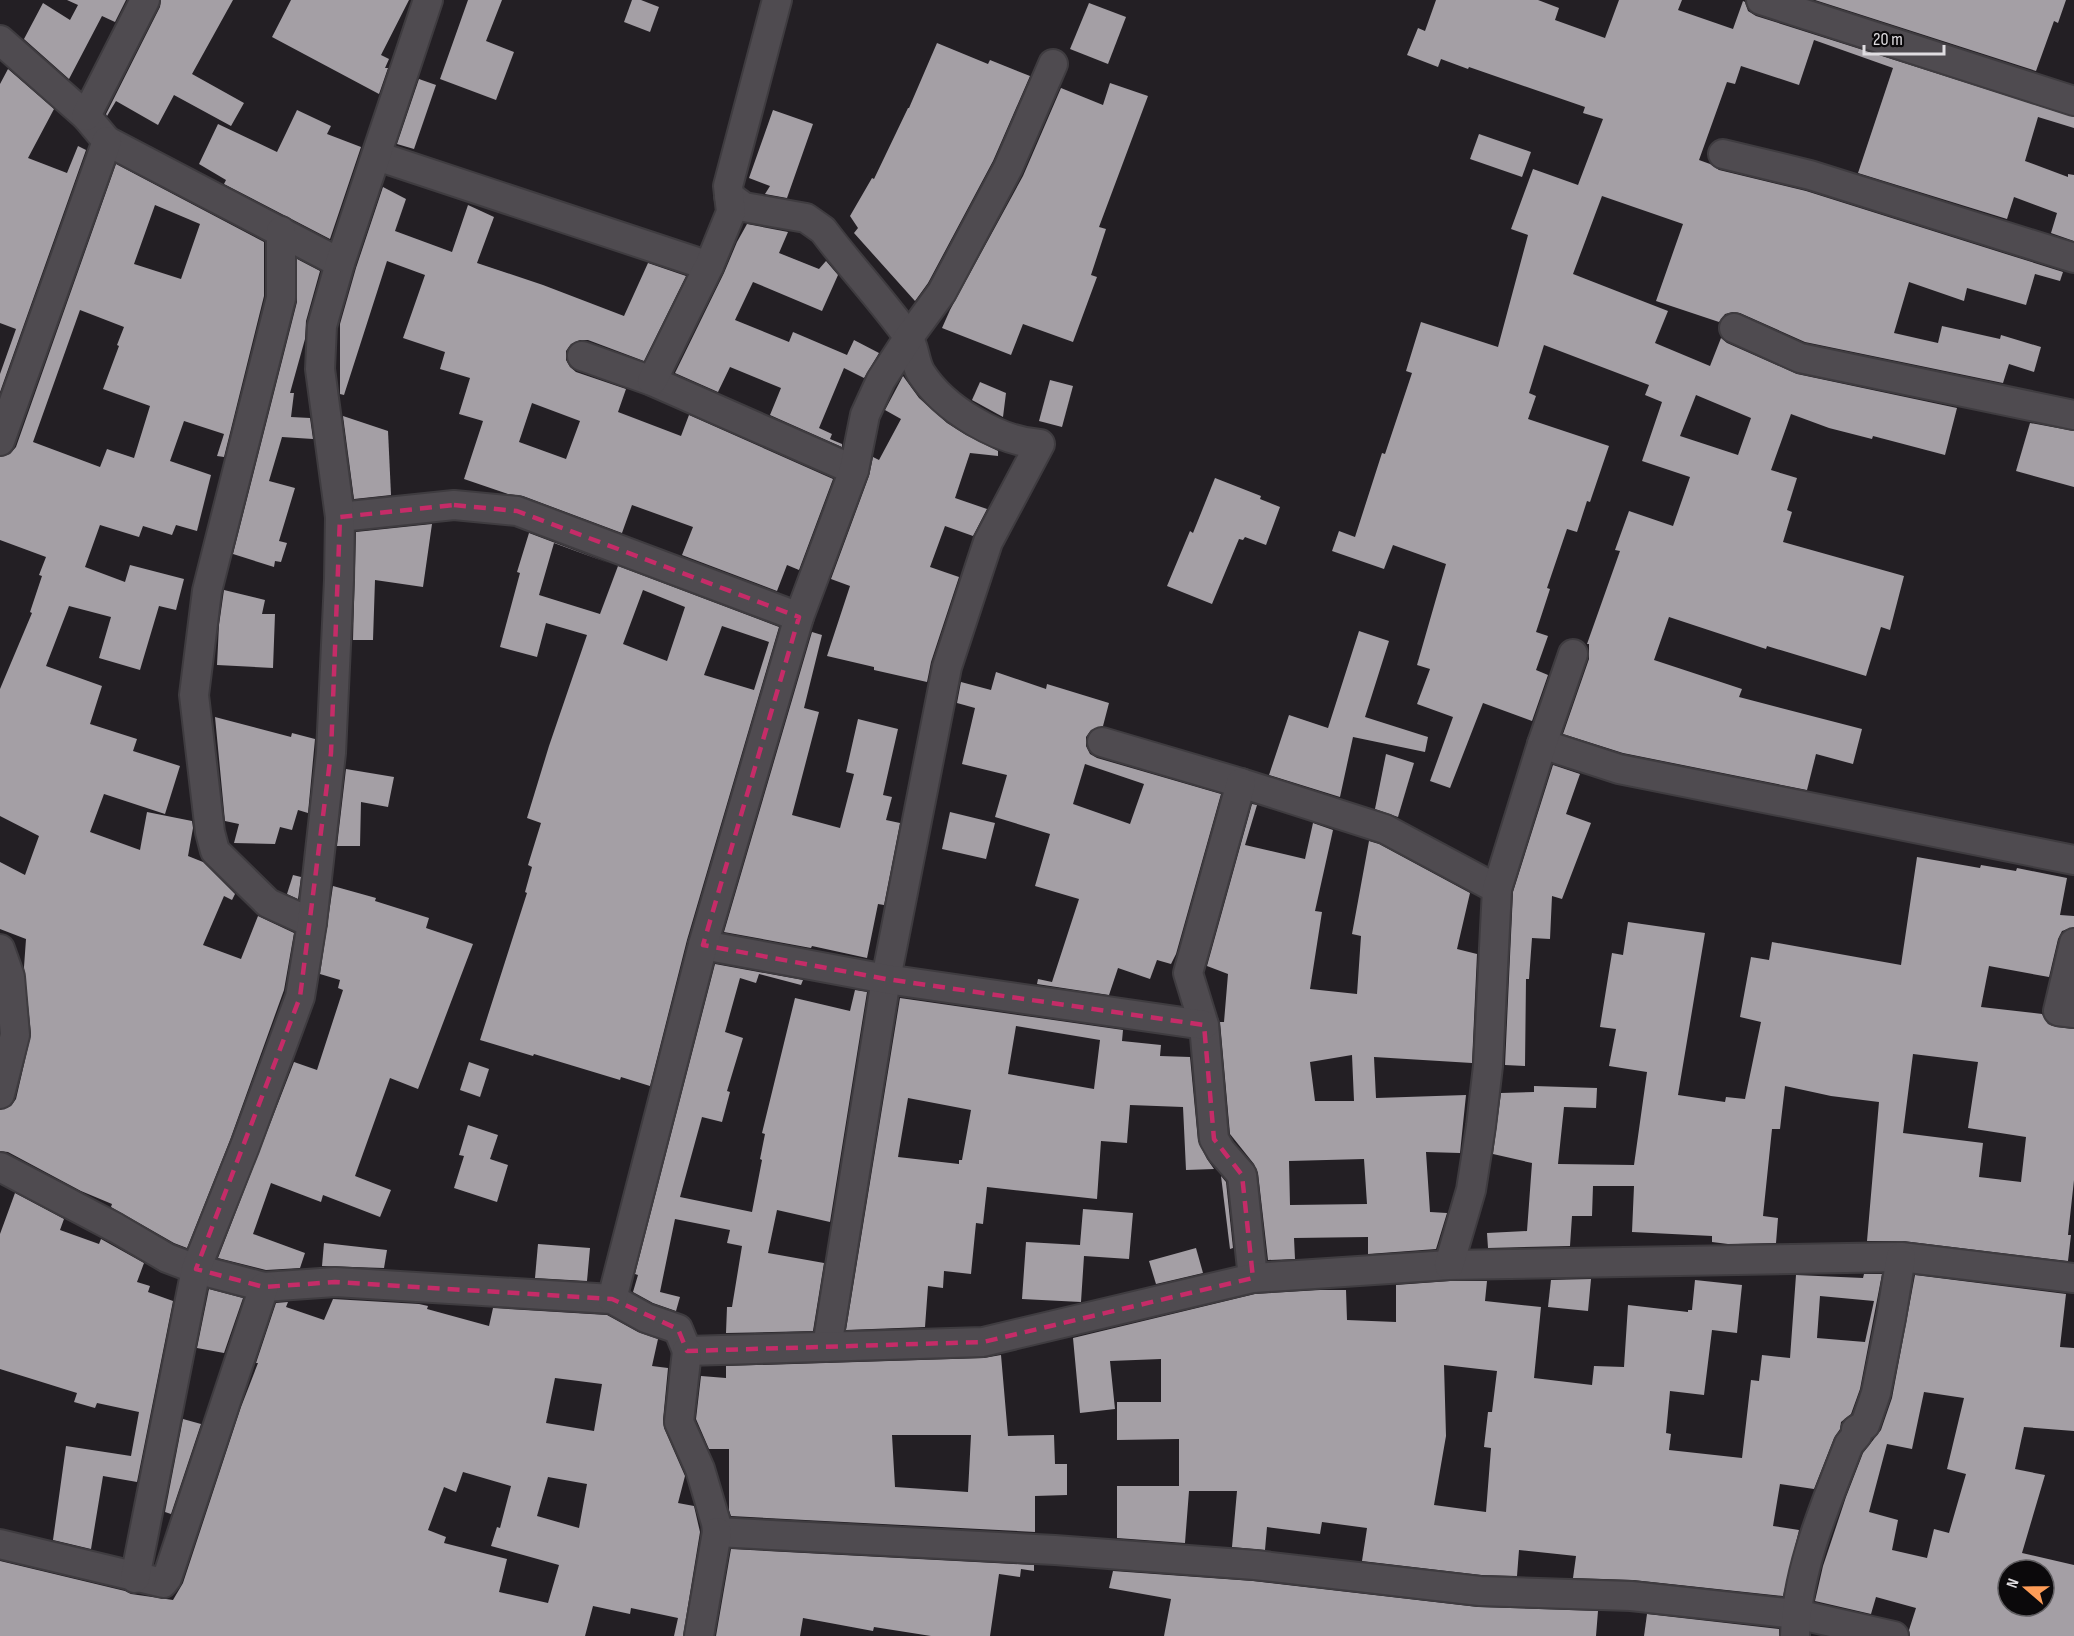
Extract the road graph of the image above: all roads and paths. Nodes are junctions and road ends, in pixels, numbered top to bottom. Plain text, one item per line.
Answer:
1 (145, 0) edge
2 (428, 0) edge
3 (777, 0) edge
4 (1761, 0) edge
5 (0, 40) edge
6 (1053, 64) dead end
7 (2074, 100) edge
8 (86, 116) junction
9 (107, 141) junction
10 (1723, 154) dead end
11 (377, 156) junction
12 (729, 196) junction
13 (281, 231) junction
14 (2074, 258) edge
15 (340, 263) junction
16 (709, 266) junction
17 (1734, 328) dead end
18 (909, 337) junction
19 (582, 356) dead end
20 (652, 381) junction
21 (2074, 415) edge
22 (0, 438) edge
23 (854, 470) junction
24 (340, 517) junction
25 (799, 617) junction
26 (1573, 654) dead end
27 (1102, 742) dead end
28 (1542, 744) junction
29 (1241, 783) junction
30 (2074, 860) edge
31 (1497, 889) junction
32 (312, 923) junction
33 (2074, 943) edge
34 (704, 945) junction
35 (0, 949) edge
36 (886, 979) junction
37 (2074, 1012) edge
38 (1204, 1025) junction
39 (0, 1094) edge
40 (0, 1167) edge
41 (1901, 1257) junction
42 (1449, 1265) junction
43 (196, 1269) junction
44 (1252, 1278) junction
45 (2074, 1278) edge
46 (264, 1287) junction
47 (612, 1299) junction
48 (827, 1347) junction
49 (687, 1351) junction
50 (717, 1532) junction
51 (0, 1544) edge
52 (135, 1578) junction
53 (1795, 1625) edge
54 (699, 1636) edge
55 (1894, 1636) edge

1 - 8 street
2 - 11 street
3 - 12 street
4 - 7 street
5 - 8 street
6 - 18 street
8 - 9 street
9 - 13 street
9 - 22 street
10 - 14 street
11 - 15 street
11 - 16 street
12 - 16 street
12 - 18 street
13 - 15 street
13 - 32 street
15 - 24 street
16 - 20 street
17 - 21 street
18 - 23 street
18 - 36 street
19 - 20 street
20 - 23 street
23 - 25 street
24 - 25 street
24 - 32 street
25 - 34 street
26 - 28 street
27 - 29 street
28 - 30 street
28 - 31 street
29 - 31 street
29 - 38 street
31 - 42 street
32 - 43 street
33 - 37 street
34 - 36 street
34 - 47 street
35 - 39 street
36 - 38 street
36 - 48 street
38 - 44 street
40 - 43 street
41 - 42 street
41 - 45 street
41 - 53 street
42 - 44 street
43 - 46 street
43 - 52 street
44 - 48 street
46 - 47 street
46 - 52 street
47 - 49 street
48 - 49 street
49 - 50 street
50 - 53 street
50 - 54 street
51 - 52 street
53 - 55 street

